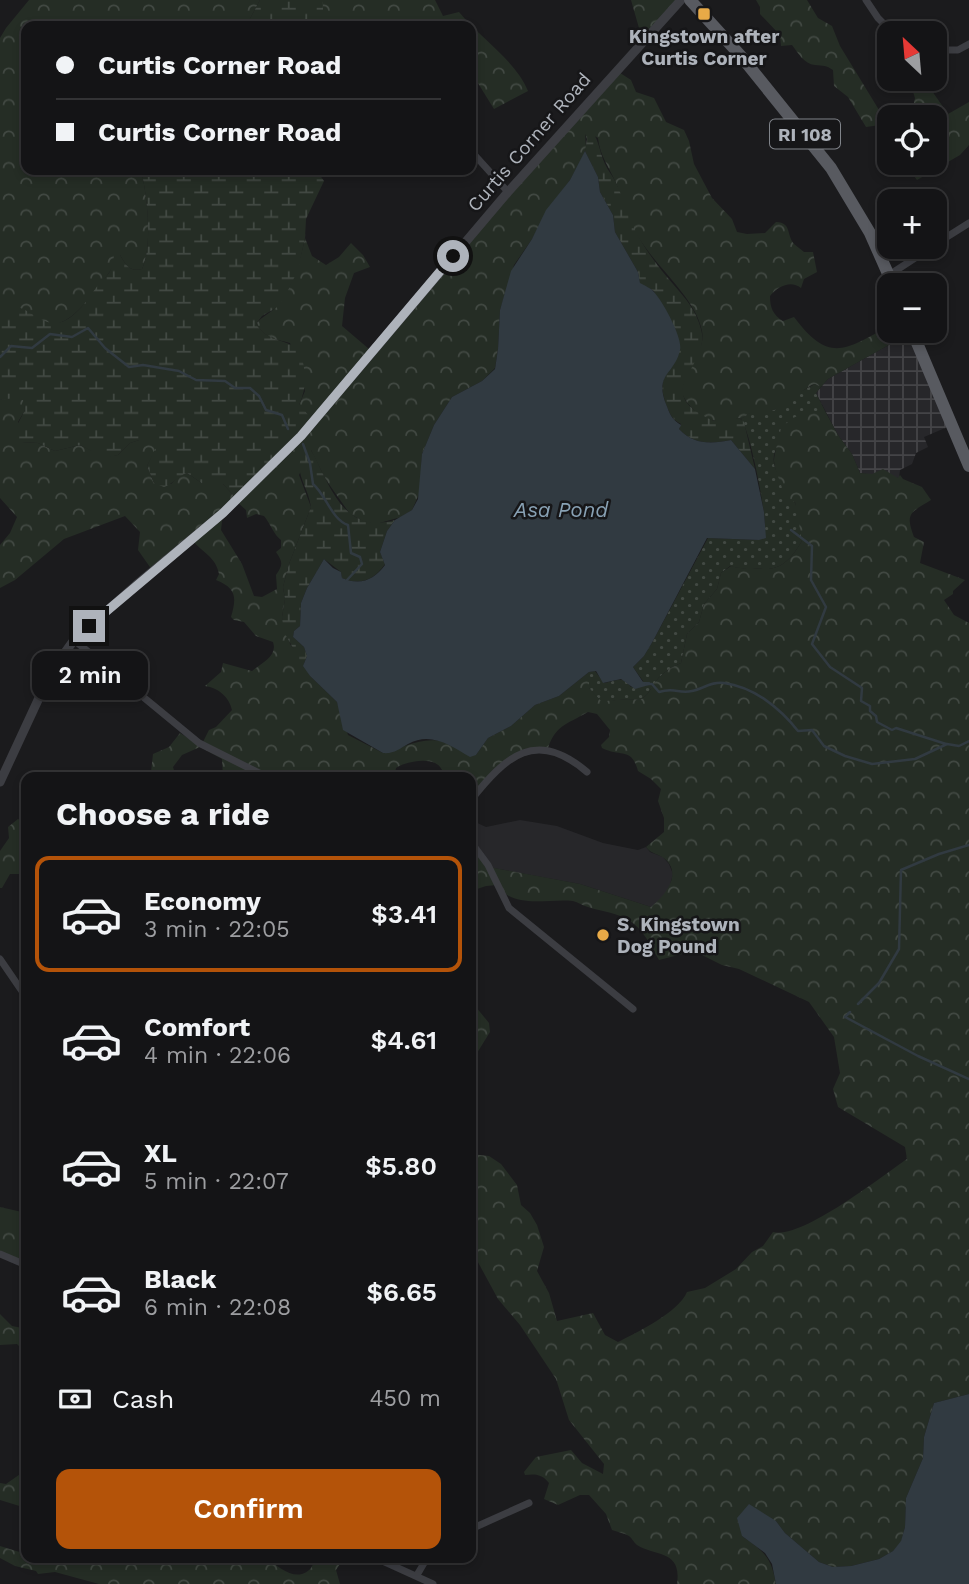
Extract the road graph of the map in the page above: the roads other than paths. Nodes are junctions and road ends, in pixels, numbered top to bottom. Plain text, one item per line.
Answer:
1 (681, 0) edge
2 (690, 0) edge
3 (866, 0) edge
4 (881, 21) edge
5 (969, 44) edge
6 (947, 50) edge
7 (476, 157) edge
8 (508, 192) junction
9 (969, 223) edge
10 (947, 237) edge
11 (917, 259) edge
12 (888, 273) edge
13 (900, 273) edge
14 (917, 343) edge
15 (969, 466) edge
16 (74, 640) junction
17 (257, 772) edge
18 (587, 772) dead end
19 (0, 782) edge
20 (476, 794) edge
21 (476, 849) edge
22 (0, 959) edge
23 (21, 990) edge
24 (634, 1009) dead end
25 (0, 1254) edge
26 (21, 1263) edge
27 (528, 1503) dead end
28 (476, 1527) edge
29 (388, 1563) edge
30 (424, 1563) edge
31 (417, 1575) junction
32 (433, 1584) edge

1 - 8 street, Curtis Corner Road
2 - 12 main road, RI 108
3 - 4 street
5 - 6 street
7 - 8 street
8 - 16 street, Curtis Corner Road
9 - 10 street
11 - 13 street
14 - 15 main road
16 - 17 street
16 - 19 street, Curtis Corner Road
18 - 20 street
21 - 24 street
22 - 23 street
25 - 26 street
27 - 28 street
29 - 31 street
30 - 31 street
31 - 32 street

